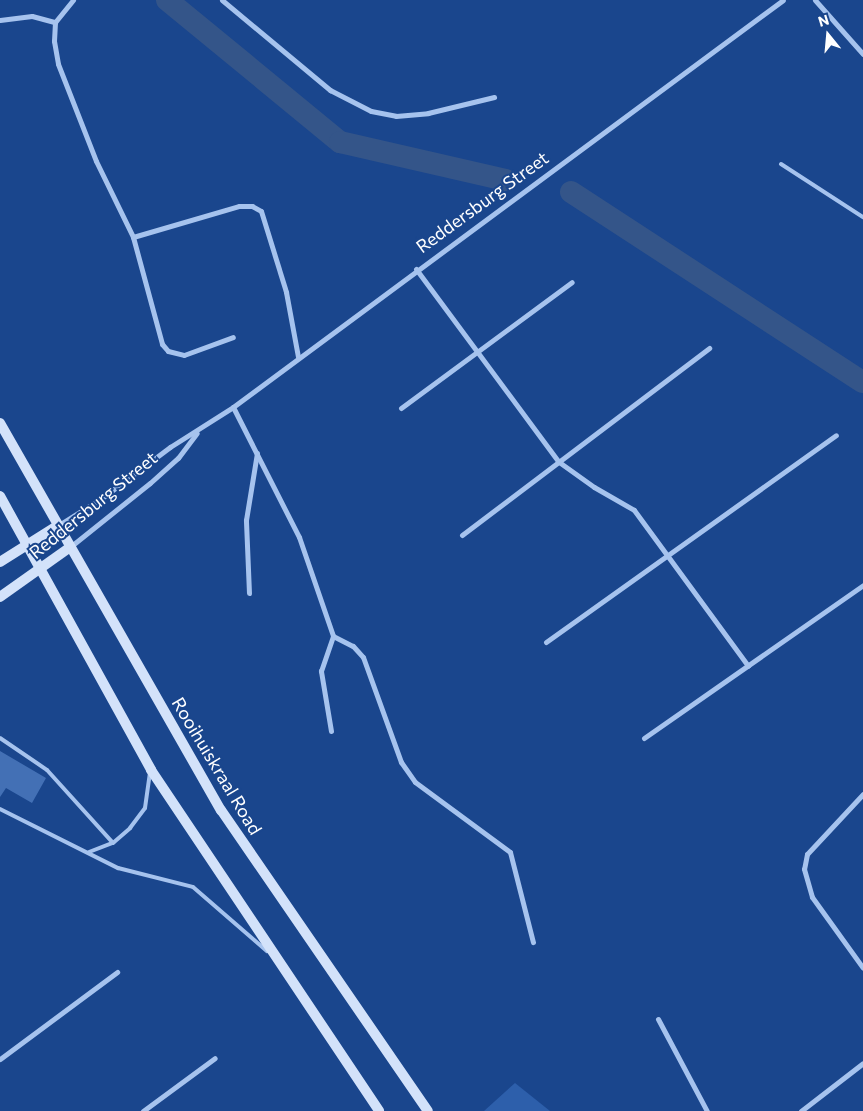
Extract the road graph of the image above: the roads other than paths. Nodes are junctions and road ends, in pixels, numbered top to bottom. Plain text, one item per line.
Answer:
1 (73, 0) edge
2 (222, 0) edge
3 (783, 0) edge
4 (815, 0) edge
5 (0, 20) edge
6 (55, 22) junction
7 (863, 54) edge
8 (494, 97) dead end
9 (781, 164) dead end
10 (863, 217) edge
11 (133, 237) junction
12 (416, 269) junction
13 (572, 282) dead end
14 (233, 337) dead end
15 (709, 348) dead end
16 (476, 350) junction
17 (298, 357) junction
18 (233, 407) junction
19 (401, 408) dead end
20 (0, 423) edge
21 (199, 430) junction
22 (836, 435) dead end
23 (257, 453) junction
24 (559, 462) junction
25 (0, 496) edge
26 (57, 526) junction
27 (462, 535) dead end
28 (26, 546) junction
29 (69, 548) junction
30 (669, 556) junction
31 (0, 562) edge
32 (40, 569) junction
33 (863, 585) edge
34 (250, 592) dead end
35 (0, 598) edge
36 (333, 636) junction
37 (546, 642) dead end
38 (748, 666) junction
39 (331, 731) dead end
40 (0, 738) edge
41 (644, 738) dead end
42 (151, 770) junction
43 (863, 794) edge
44 (0, 809) edge
45 (113, 843) junction
46 (88, 852) junction
47 (533, 942) dead end
48 (277, 960) junction
49 (863, 968) edge
50 (117, 972) dead end
51 (658, 1019) dead end
52 (215, 1058) dead end
53 (0, 1059) edge
54 (863, 1062) edge
55 (144, 1111) edge
56 (379, 1111) edge
57 (428, 1111) edge
58 (708, 1111) edge
59 (801, 1111) edge

1 - 6 street
2 - 8 street
3 - 12 street, Reddersburg Street
4 - 7 street
5 - 6 street
6 - 11 street
9 - 10 lane
11 - 14 street
11 - 17 street
12 - 16 street
12 - 17 street, Reddersburg Street
13 - 16 street
15 - 24 street
16 - 19 street
16 - 24 street
17 - 18 street, Reddersburg Street
18 - 21 street, Reddersburg Street
18 - 23 street
20 - 26 main road, Rooihuiskraal Road
21 - 26 street, Reddersburg Street
21 - 29 street, Reddersburg Street
22 - 30 street
23 - 34 street
23 - 36 street
24 - 27 street
24 - 30 street
25 - 28 main road
26 - 28 main road, Reddersburg Street
26 - 29 main road, Rooihuiskraal Road
28 - 31 main road, Reddersburg Street
28 - 32 main road
29 - 32 main road, Reddersburg Street
29 - 57 main road, Rooihuiskraal Road
30 - 37 street
30 - 38 street
32 - 35 main road, Reddersburg Street
32 - 42 main road
33 - 38 street
36 - 39 street
36 - 47 street
38 - 41 street
40 - 45 lane
42 - 45 lane
42 - 48 main road
43 - 49 street
44 - 46 lane
45 - 46 lane
46 - 48 lane
48 - 56 main road
50 - 53 street
51 - 58 street
52 - 55 street
54 - 59 street

